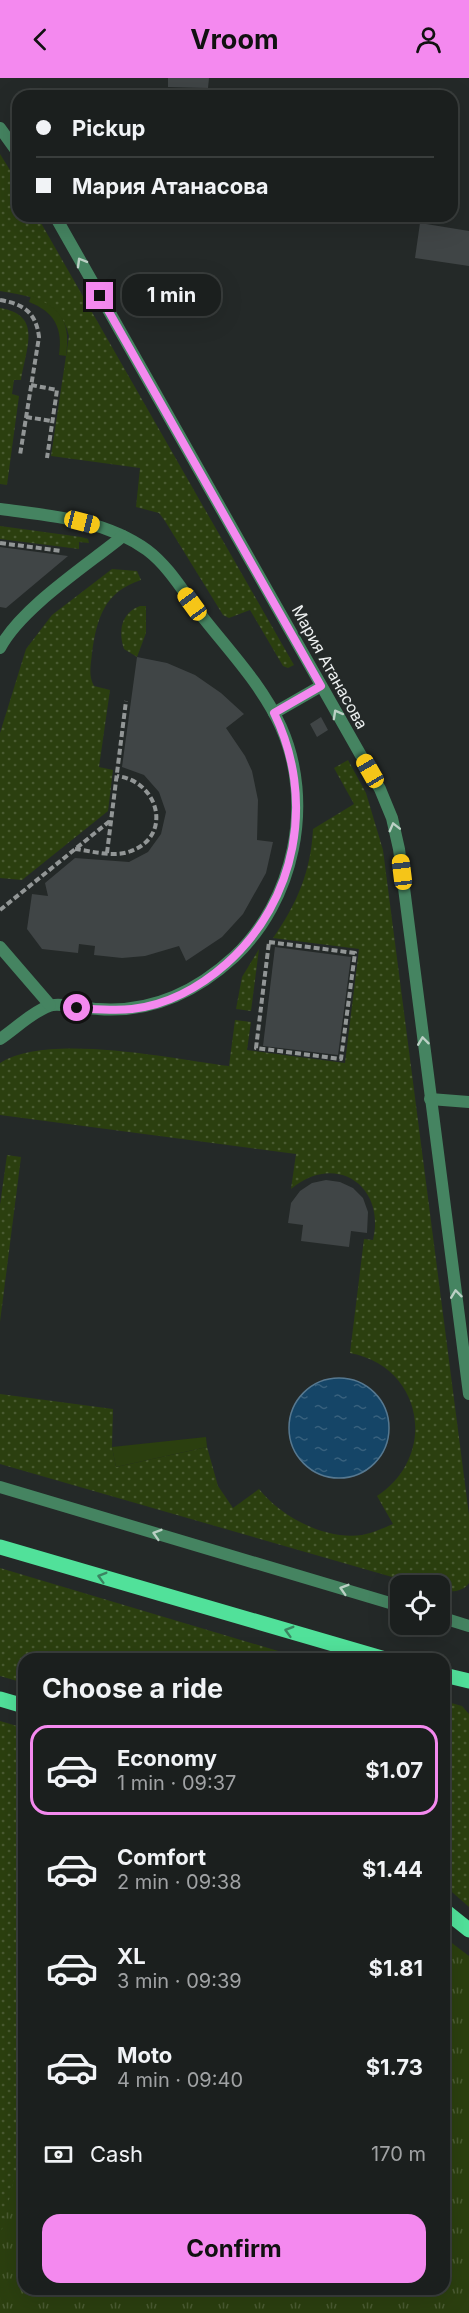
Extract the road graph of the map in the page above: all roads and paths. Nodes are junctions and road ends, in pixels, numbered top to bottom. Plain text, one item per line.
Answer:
1 (0, 128) edge
2 (12, 145) edge
3 (58, 222) edge
4 (0, 300) edge
5 (31, 385) junction
6 (26, 417) junction
7 (52, 421) junction
8 (20, 455) dead end
9 (47, 458) dead end
10 (0, 509) edge
11 (123, 536) junction
12 (0, 543) edge
13 (72, 552) dead end
14 (0, 648) edge
15 (321, 686) junction
16 (126, 701) dead end
17 (274, 713) junction
18 (117, 776) junction
19 (112, 819) junction
20 (75, 849) junction
21 (107, 853) junction
22 (0, 910) edge
23 (269, 942) joint
24 (0, 947) edge
25 (50, 1005) junction
26 (0, 1039) edge
27 (430, 1099) junction
28 (469, 1102) edge
29 (469, 1394) edge
30 (0, 1487) edge
31 (0, 1547) edge
32 (390, 1603) edge
33 (450, 1620) edge
34 (469, 1626) edge
35 (364, 1653) edge
36 (450, 1676) edge
37 (469, 1681) edge
38 (0, 1699) edge
39 (18, 1704) edge
40 (450, 1915) edge
41 (469, 1930) edge

1 - 2 street
15 -> 3 street, Мария Атанасова
4 - 5 path
5 - 6 path
5 - 7 path
6 - 7 path
6 - 8 path
7 - 9 path
10 - 11 street
11 - 14 street
11 - 17 street
12 - 13 path
15 - 17 street
27 -> 15 street, Мария Атанасова
16 - 18 path
17 - 25 street
18 - 19 path
18 - 21 path
19 - 20 path
19 - 21 path
20 - 21 path
20 - 22 path
23 - 23 path
24 - 25 street
25 - 26 street
27 - 28 street
29 -> 27 street, Мария Атанасова
32 -> 30 street
35 -> 31 main road
33 - 34 street
36 - 37 main road
38 - 39 main road
40 - 41 main road

